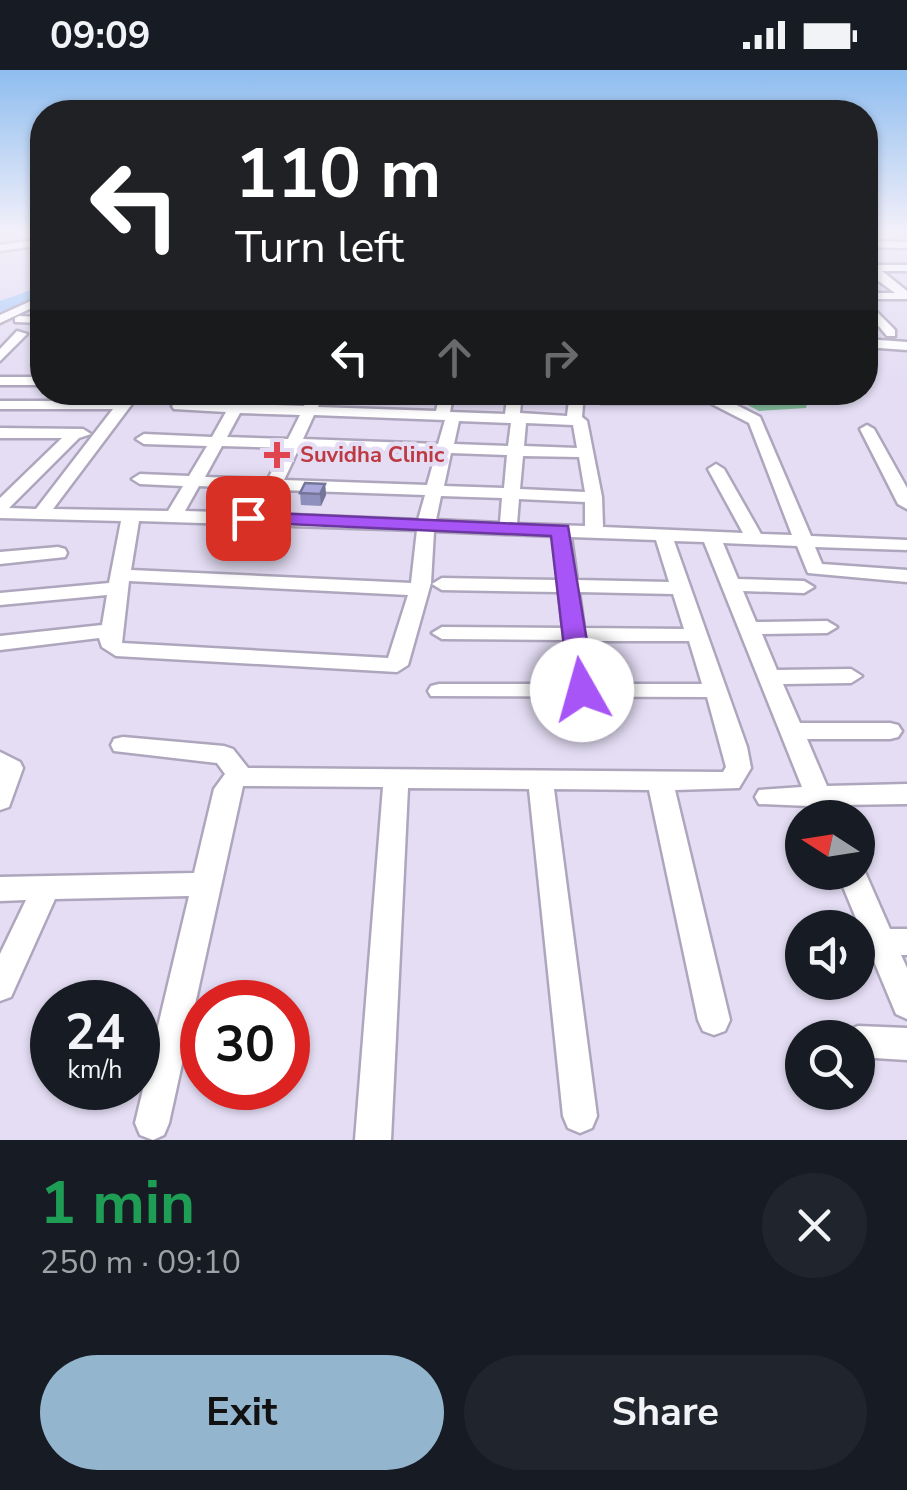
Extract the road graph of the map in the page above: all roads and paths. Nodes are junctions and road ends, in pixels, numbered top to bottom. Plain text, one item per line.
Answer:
1 (878, 283) edge
2 (890, 283) junction
3 (907, 283) edge
4 (906, 296) edge
5 (878, 302) edge
6 (30, 305) edge
7 (878, 318) edge
8 (0, 319) edge
9 (30, 324) edge
10 (907, 334) edge
11 (897, 341) edge
12 (0, 357) edge
13 (907, 366) edge
14 (30, 379) edge
15 (0, 381) edge
16 (30, 404) edge
17 (0, 405) edge
18 (124, 405) edge
19 (238, 405) edge
20 (312, 405) edge
21 (447, 405) edge
22 (516, 405) edge
23 (576, 405) edge
24 (729, 405) edge
25 (179, 406) dead end
26 (236, 408) junction
27 (309, 411) junction
28 (447, 415) junction
29 (516, 417) junction
30 (574, 420) junction
31 (867, 428) dead end
32 (75, 434) junction
33 (102, 434) junction
34 (3, 436) edge
35 (144, 439) dead end
36 (217, 442) junction
37 (293, 444) junction
38 (443, 448) junction
39 (516, 451) junction
40 (588, 452) junction
41 (716, 469) dead end
42 (140, 479) dead end
43 (195, 481) junction
44 (274, 484) junction
45 (434, 490) junction
46 (513, 493) junction
47 (594, 496) junction
48 (907, 504) edge
49 (0, 510) edge
50 (42, 512) junction
51 (132, 514) junction
52 (174, 516) junction
53 (258, 518) junction
54 (426, 524) junction
55 (508, 528) junction
56 (561, 530) junction
57 (594, 532) junction
58 (663, 535) junction
59 (711, 537) junction
60 (755, 539) junction
61 (805, 541) junction
62 (901, 544) edge
63 (58, 554) dead end
64 (0, 558) edge
65 (907, 566) edge
66 (907, 576) edge
67 (120, 582) junction
68 (442, 584) dead end
69 (731, 585) junction
70 (568, 586) junction
71 (804, 587) dead end
72 (681, 588) junction
73 (420, 590) junction
74 (0, 599) edge
75 (827, 627) dead end
76 (749, 628) junction
77 (111, 630) junction
78 (442, 634) dead end
79 (575, 635) junction
80 (697, 635) junction
81 (0, 643) edge
82 (851, 676) dead end
83 (769, 677) junction
84 (582, 690) junction
85 (439, 691) dead end
86 (701, 691) dead end
87 (791, 730) junction
88 (890, 731) dead end
89 (123, 745) dead end
90 (0, 762) edge
91 (240, 776) junction
92 (396, 776) junction
93 (540, 778) junction
94 (660, 780) junction
95 (907, 794) edge
96 (768, 797) dead end
97 (0, 800) edge
98 (786, 800) edge
99 (820, 800) edge
100 (865, 800) edge
101 (206, 884) junction
102 (46, 888) junction
103 (0, 889) edge
104 (859, 890) edge
105 (882, 942) edge
106 (0, 987) edge
107 (907, 1004) edge
108 (714, 1020) dead end
109 (875, 1043) edge
110 (907, 1044) edge
111 (580, 1116) dead end
112 (152, 1123) dead end
113 (373, 1140) edge

1 - 2 street
2 - 3 street
2 - 4 street
4 - 5 street
6 - 8 street
7 - 11 street
9 - 12 street
10 - 11 street
11 - 13 street
14 - 15 street
16 - 17 street
18 - 33 street
19 - 26 street
20 - 27 street
21 - 28 street
22 - 29 street
23 - 30 street
24 - 61 street
25 - 26 street
26 - 27 street
26 - 36 street
27 - 28 street
27 - 37 street
28 - 29 street
28 - 38 street
29 - 30 street
29 - 39 street
30 - 40 street
31 - 48 street
32 - 33 street
32 - 34 street
32 - 49 street
33 - 50 street
35 - 36 street
36 - 37 street
36 - 43 street
37 - 38 street
37 - 44 street
38 - 39 street
38 - 45 street
39 - 40 street
39 - 46 street
40 - 47 street
41 - 60 street
42 - 43 street
43 - 44 street
43 - 52 street
44 - 45 street
44 - 53 street
45 - 46 street
45 - 54 street
46 - 47 street
46 - 55 street
47 - 57 street
49 - 50 street
50 - 51 street
51 - 52 street
51 - 67 street
52 - 53 street
53 - 54 street
54 - 55 street
54 - 73 street
55 - 56 street
56 - 57 street
56 - 70 street
57 - 58 street
58 - 59 street
58 - 72 street
59 - 60 street
59 - 69 street
60 - 61 street
61 - 62 street
61 - 66 street
62 - 65 street
63 - 64 street
67 - 73 street
67 - 74 street
67 - 77 street
68 - 70 street
69 - 71 street
69 - 76 street
70 - 72 street
70 - 79 street
72 - 80 street
73 - 77 street
75 - 76 street
76 - 83 street
77 - 81 street
78 - 79 street
79 - 80 street
79 - 84 street
80 - 94 street
82 - 83 street
83 - 87 street
84 - 85 street
84 - 86 street
87 - 88 street
87 - 99 street
89 - 91 street
90 - 97 street
91 - 92 street
91 - 101 street
92 - 93 street
92 - 113 street
93 - 94 street
93 - 111 street
94 - 108 street
95 - 100 street
96 - 98 street
101 - 102 street
101 - 112 street
102 - 103 street
102 - 106 street
104 - 105 street
105 - 107 street
109 - 110 street

